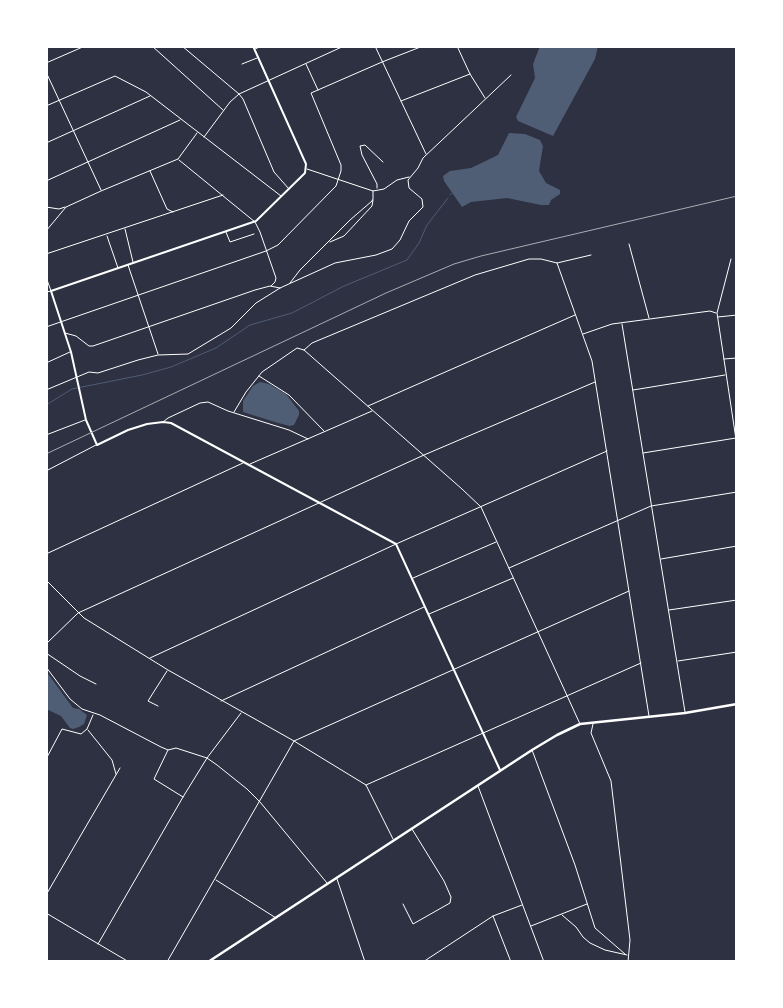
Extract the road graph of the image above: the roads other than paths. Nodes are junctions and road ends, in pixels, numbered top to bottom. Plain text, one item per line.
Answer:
1 (85, 46) edge
2 (152, 46) edge
3 (182, 46) edge
4 (253, 46) edge
5 (262, 46) edge
6 (344, 46) edge
7 (375, 46) edge
8 (423, 46) edge
9 (457, 46) edge
10 (254, 50) junction
11 (258, 58) junction
12 (382, 62) junction
13 (46, 63) edge
14 (242, 64) dead end
15 (306, 64) junction
16 (46, 72) edge
17 (470, 74) junction
18 (511, 75) dead end
19 (268, 81) junction
20 (318, 90) junction
21 (239, 94) junction
22 (150, 96) junction
23 (486, 98) junction
24 (60, 100) junction
25 (400, 102) junction
26 (46, 106) edge
27 (224, 110) junction
28 (181, 120) junction
29 (74, 131) junction
30 (198, 133) junction
31 (204, 138) junction
32 (46, 143) edge
33 (426, 154) junction
34 (178, 159) junction
35 (88, 162) junction
36 (383, 162) dead end
37 (307, 168) junction
38 (150, 170) junction
39 (410, 177) junction
40 (339, 179) junction
41 (46, 181) edge
42 (289, 189) junction
43 (377, 189) junction
44 (101, 190) junction
45 (373, 191) junction
46 (223, 194) junction
47 (281, 197) junction
48 (373, 200) junction
49 (46, 207) edge
50 (66, 207) junction
51 (174, 212) junction
52 (254, 222) junction
53 (125, 228) junction
54 (46, 231) edge
55 (226, 232) junction
56 (254, 234) dead end
57 (107, 235) junction
58 (329, 242) junction
59 (630, 244) dead end
60 (266, 251) junction
61 (46, 254) edge
62 (591, 255) dead end
63 (731, 259) dead end
64 (133, 262) junction
65 (558, 263) junction
66 (128, 265) junction
67 (118, 268) junction
68 (46, 277) edge
69 (289, 284) junction
70 (270, 286) junction
71 (280, 288) junction
72 (51, 291) junction
73 (46, 292) edge
74 (138, 294) junction
75 (717, 313) junction
76 (576, 314) junction
77 (737, 315) edge
78 (717, 317) junction
79 (649, 320) junction
80 (61, 322) junction
81 (622, 324) junction
82 (46, 326) edge
83 (149, 326) junction
84 (65, 332) junction
85 (582, 334) junction
86 (304, 350) junction
87 (71, 352) junction
88 (158, 355) junction
89 (737, 358) edge
90 (723, 359) junction
91 (46, 364) edge
92 (726, 375) junction
93 (259, 376) junction
94 (77, 378) junction
95 (595, 382) junction
96 (46, 390) edge
97 (632, 390) junction
98 (368, 406) junction
99 (372, 410) junction
100 (234, 412) junction
101 (86, 420) junction
102 (163, 422) junction
103 (324, 432) junction
104 (46, 435) edge
105 (736, 438) edge
106 (308, 439) junction
107 (96, 445) junction
108 (737, 446) edge
109 (607, 451) junction
110 (643, 453) junction
111 (424, 455) junction
112 (244, 462) junction
113 (249, 465) junction
114 (46, 471) edge
115 (737, 492) edge
116 (321, 503) junction
117 (651, 506) junction
118 (481, 507) junction
119 (618, 521) junction
120 (497, 541) junction
121 (396, 544) junction
122 (737, 546) edge
123 (46, 554) edge
124 (660, 559) junction
125 (509, 568) junction
126 (513, 578) junction
127 (412, 579) junction
128 (46, 580) edge
129 (629, 591) junction
130 (737, 600) edge
131 (425, 607) junction
132 (668, 610) junction
133 (78, 613) junction
134 (428, 615) junction
135 (538, 632) junction
136 (46, 644) edge
137 (737, 652) edge
138 (46, 653) edge
139 (150, 658) junction
140 (677, 661) junction
141 (641, 663) junction
142 (46, 667) edge
143 (168, 670) junction
144 (454, 670) junction
145 (96, 684) dead end
146 (567, 695) junction
147 (221, 701) junction
148 (737, 704) edge
149 (158, 706) dead end
150 (241, 712) junction
151 (686, 712) junction
152 (93, 714) junction
153 (649, 717) junction
154 (593, 722) junction
155 (580, 724) junction
156 (87, 729) junction
157 (483, 733) junction
158 (294, 741) junction
159 (168, 750) junction
160 (532, 750) junction
161 (207, 758) junction
162 (46, 759) edge
163 (120, 768) dead end
164 (500, 770) junction
165 (116, 775) junction
166 (366, 785) junction
167 (478, 785) junction
168 (183, 797) junction
169 (260, 802) junction
170 (411, 828) junction
171 (394, 840) junction
172 (336, 878) junction
173 (215, 879) junction
174 (327, 884) junction
175 (46, 895) edge
176 (403, 904) dead end
177 (587, 904) junction
178 (522, 905) junction
179 (46, 913) edge
180 (562, 915) junction
181 (493, 916) junction
182 (276, 918) junction
183 (530, 926) junction
184 (98, 944) junction
185 (624, 954) junction
186 (628, 956) junction
187 (129, 962) edge
188 (167, 962) edge
189 (208, 962) edge
190 (365, 962) edge
191 (422, 962) edge
192 (511, 962) edge
193 (544, 962) edge
194 (628, 962) edge

1 - 13 street
2 - 27 street
3 - 21 street
4 - 10 street
5 - 10 street
6 - 15 street
7 - 12 street
8 - 12 street
9 - 17 street
10 - 11 street
11 - 14 street
11 - 19 street
12 - 20 street
12 - 25 street
15 - 19 street
15 - 20 street
16 - 24 street
17 - 23 street
17 - 25 street
18 - 23 street
19 - 21 street
19 - 37 street
20 - 40 street
21 - 27 street
21 - 42 street
22 - 24 street
22 - 28 street
22 - 29 street
23 - 33 street
24 - 26 street
24 - 29 street
25 - 33 street
27 - 31 street
28 - 30 street
28 - 35 street
29 - 32 street
29 - 35 street
30 - 31 street
30 - 34 street
31 - 47 street
33 - 39 street
34 - 38 street
34 - 46 street
35 - 41 street
35 - 44 street
36 - 43 street
37 - 40 street
37 - 42 street
38 - 44 street
38 - 51 street
39 - 43 street
39 - 69 street
40 - 45 street
40 - 60 street
42 - 47 street
43 - 45 street
44 - 50 street
45 - 48 street
46 - 51 street
46 - 52 street
47 - 52 street
48 - 58 street
48 - 58 street
49 - 50 street
50 - 54 street
51 - 53 street
52 - 55 street
52 - 60 street
53 - 57 street
53 - 64 street
55 - 56 street
55 - 64 street
57 - 61 street
57 - 67 street
58 - 69 street
59 - 79 street
60 - 70 street
60 - 74 street
62 - 65 street
63 - 75 street
64 - 66 street
65 - 76 street
65 - 86 street
66 - 67 street
66 - 74 street
67 - 72 street
68 - 72 street
69 - 71 street
70 - 71 street
70 - 83 street
71 - 88 street
72 - 73 street
72 - 80 street
74 - 80 street
74 - 83 street
75 - 78 street
75 - 79 street
76 - 85 street
76 - 98 street
77 - 78 street
78 - 90 street
79 - 81 street
80 - 82 street
80 - 84 street
81 - 85 street
81 - 97 street
83 - 84 street
83 - 88 street
84 - 87 street
85 - 95 street
86 - 93 street
86 - 98 street
87 - 91 street
87 - 94 street
88 - 94 street
89 - 90 street
90 - 92 street
92 - 97 street
92 - 105 street
93 - 100 street
93 - 103 street
94 - 96 street
94 - 101 street
95 - 109 street
95 - 111 street
97 - 110 street
98 - 99 street
99 - 103 street
99 - 111 street
100 - 102 street
100 - 106 street
101 - 104 street
101 - 107 street
102 - 107 street
102 - 112 street
103 - 106 street
105 - 108 street
105 - 110 street
106 - 113 street
107 - 114 street
109 - 118 street
109 - 119 street
110 - 117 street
111 - 116 street
111 - 118 street
112 - 113 street
112 - 123 street
113 - 116 street
115 - 117 street
116 - 121 street
116 - 133 street
117 - 119 street
117 - 124 street
118 - 120 street
118 - 121 street
119 - 125 street
119 - 129 street
120 - 125 street
120 - 127 street
121 - 127 street
121 - 139 street
122 - 124 street
124 - 132 street
125 - 126 street
126 - 134 street
126 - 135 street
127 - 131 street
128 - 133 street
129 - 135 street
129 - 141 street
130 - 132 street
131 - 134 street
131 - 147 street
132 - 140 street
133 - 136 street
133 - 139 street
134 - 144 street
135 - 144 street
135 - 146 street
137 - 140 street
138 - 145 street
139 - 143 street
140 - 151 street
141 - 146 street
141 - 153 street
142 - 152 street
143 - 147 street
143 - 149 street
144 - 157 street
144 - 158 street
146 - 155 street
146 - 157 street
147 - 150 street
148 - 151 highway
150 - 158 street
150 - 161 street
151 - 153 highway
152 - 156 street
152 - 159 street
153 - 154 highway
154 - 155 highway
154 - 186 street
155 - 160 highway
156 - 162 street
156 - 165 street
157 - 164 street
157 - 166 street
158 - 166 street
158 - 169 street
159 - 161 street
159 - 168 street
160 - 164 highway
160 - 177 street
161 - 168 street
161 - 169 street
163 - 165 street
164 - 167 highway
165 - 175 street
166 - 171 street
167 - 170 highway
167 - 178 street
168 - 184 street
169 - 173 street
169 - 174 street
170 - 171 highway
170 - 176 street
171 - 172 highway
172 - 174 highway
172 - 190 street
173 - 182 street
173 - 188 street
174 - 182 highway
177 - 180 street
177 - 185 street
178 - 181 street
178 - 183 street
179 - 184 street
180 - 183 street
180 - 185 street
181 - 191 street
181 - 192 street
182 - 189 highway
183 - 193 street
184 - 187 street
185 - 186 street
186 - 194 street

